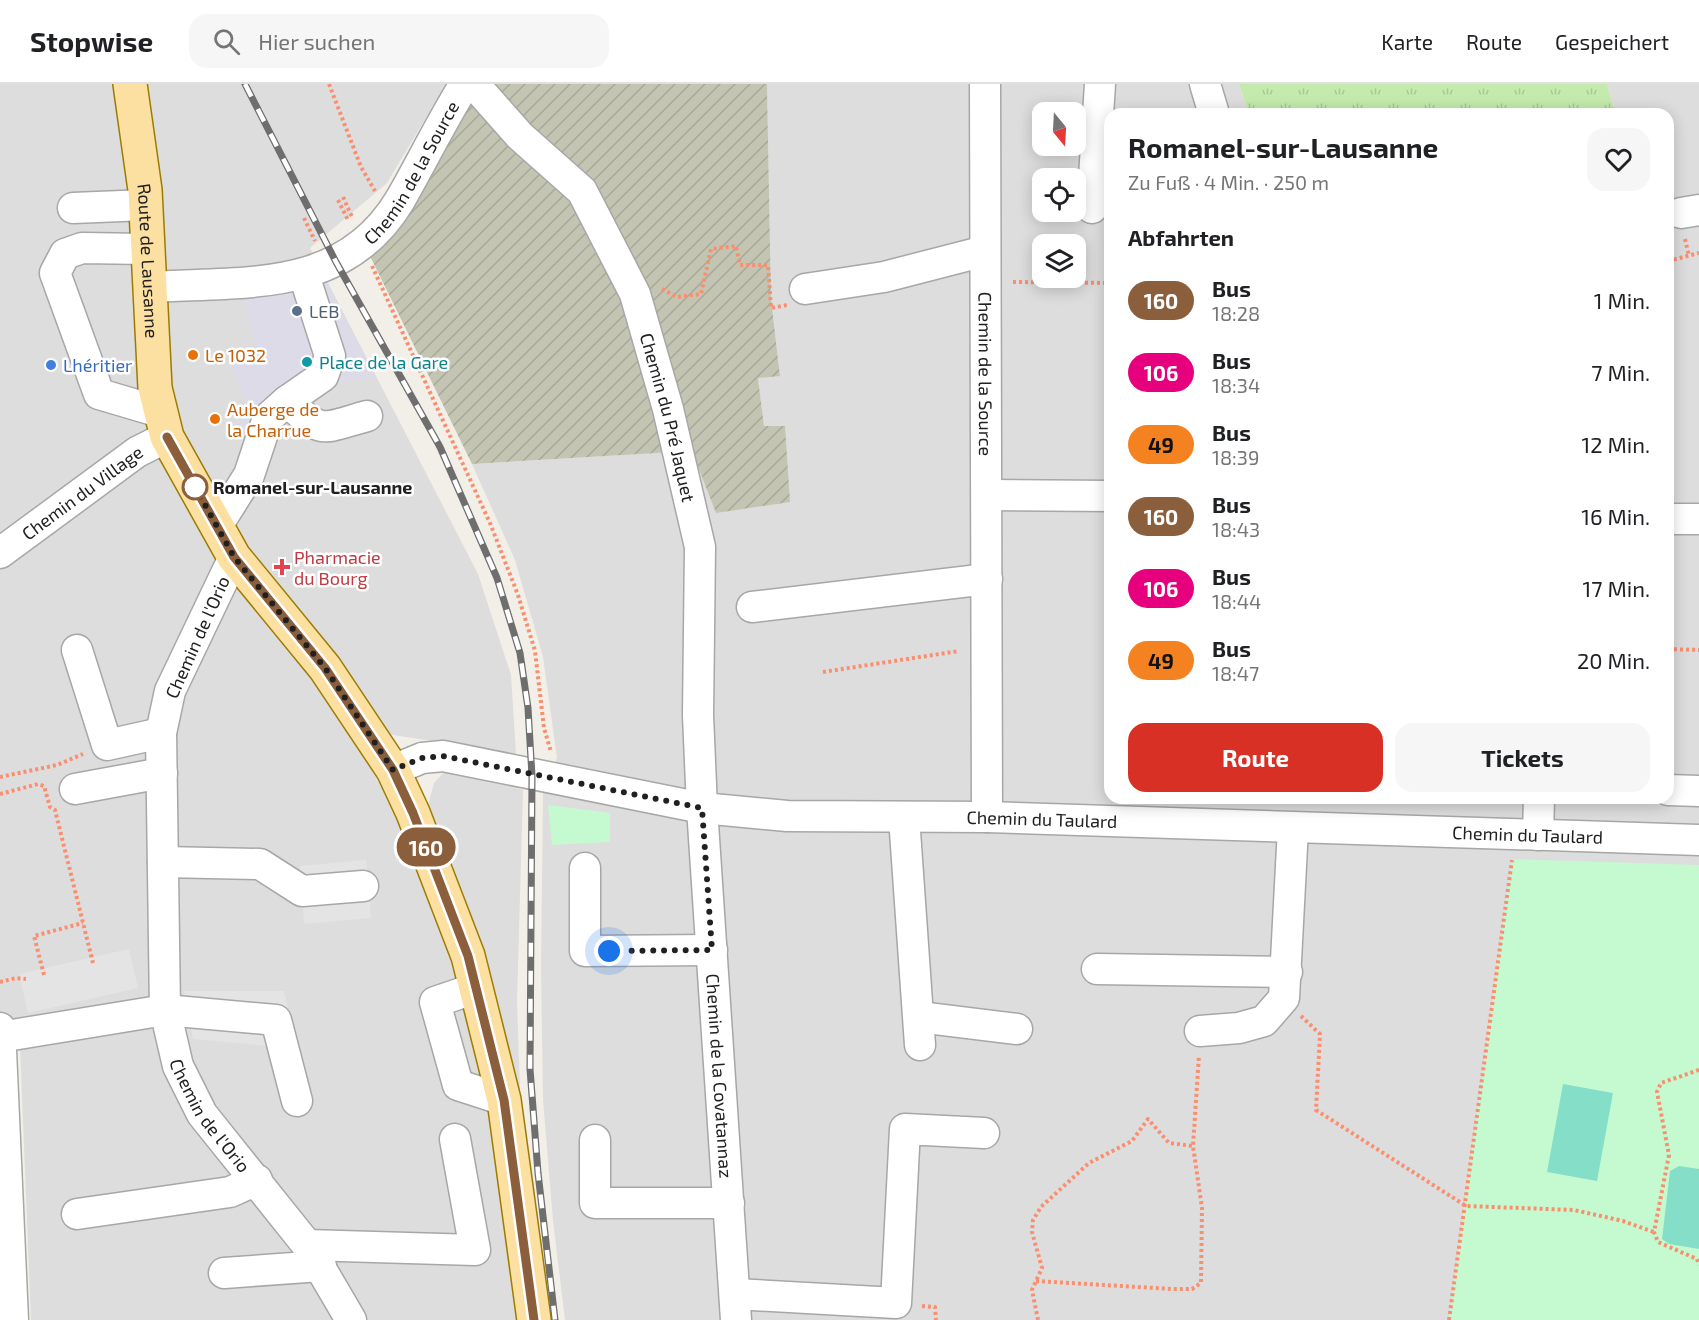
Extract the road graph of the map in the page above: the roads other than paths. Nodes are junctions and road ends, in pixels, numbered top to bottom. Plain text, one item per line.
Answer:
1 (130, 84) edge
2 (465, 84) edge
3 (474, 84) edge
4 (985, 84) edge
5 (1100, 84) edge
6 (1205, 84) edge
7 (1212, 108) edge
8 (146, 206) junction
9 (73, 208) dead end
10 (1092, 208) dead end
11 (147, 249) junction
12 (985, 251) junction
13 (304, 275) junction
14 (149, 288) junction
15 (806, 289) dead end
16 (287, 401) junction
17 (367, 416) dead end
18 (164, 425) junction
19 (987, 495) junction
20 (1104, 496) edge
21 (1674, 519) edge
22 (1699, 519) edge
23 (217, 526) junction
24 (0, 553) edge
25 (234, 557) junction
26 (987, 579) junction
27 (752, 607) dead end
28 (77, 650) dead end
29 (161, 734) junction
30 (393, 770) junction
31 (162, 773) junction
32 (75, 789) dead end
33 (1674, 790) edge
34 (1699, 791) edge
35 (1539, 804) edge
36 (702, 808) junction
37 (904, 817) junction
38 (987, 817) junction
39 (1293, 828) junction
40 (1538, 835) junction
41 (1699, 840) edge
42 (163, 862) junction
43 (585, 868) dead end
44 (363, 886) dead end
45 (712, 950) junction
46 (1097, 969) dead end
47 (1285, 985) junction
48 (476, 988) junction
49 (165, 1010) junction
50 (1017, 1029) dead end
51 (1200, 1030) road end
52 (1, 1034) edge
53 (504, 1100) junction
54 (297, 1101) dead end
55 (984, 1133) dead end
56 (455, 1139) dead end
57 (595, 1140) dead end
58 (257, 1180) junction
59 (729, 1203) junction
60 (77, 1214) dead end
61 (314, 1256) junction
62 (224, 1273) dead end
63 (736, 1307) edge
64 (13, 1320) edge
65 (351, 1320) edge
66 (534, 1320) edge

1 - 8 main road, Route de Lausanne
2 - 13 street, Chemin de la Source
3 - 36 street, Chemin du Pré Jaquet
4 - 12 street, Chemin de la Source
5 - 10 street
6 - 7 street
8 - 9 street
8 - 11 main road, Route de Lausanne
11 - 14 main road, Route de Lausanne
11 - 18 street
12 - 15 street
12 - 19 street, Chemin de la Source
13 - 14 street
13 - 16 street
14 - 18 main road, Route de Lausanne
16 - 17 street
16 - 23 street
18 - 23 main road, Route de Lausanne
18 - 24 street, Chemin du Village
19 - 20 street
19 - 26 street, Chemin de la Source
21 - 22 street
23 - 25 main road, Route de Lausanne
25 - 29 street, Chemin de l'Orio
25 - 30 main road, Route de Lausanne
26 - 27 street
26 - 38 street, Chemin de la Source
28 - 29 street
29 - 31 street, Chemin de l'Orio
30 - 36 street, Chemin du Taulard
30 - 48 main road, Route de Lausanne
31 - 32 street
31 - 42 street, Chemin de l'Orio
33 - 34 street
35 - 40 street
36 - 37 street, Chemin du Taulard
36 - 45 street, Chemin de la Covatannaz
37 - 38 street, Chemin du Taulard
37 - 50 street
38 - 39 street, Chemin du Taulard
39 - 40 street, Chemin du Taulard
39 - 47 street
40 - 41 street, Chemin du Taulard
42 - 44 street
42 - 49 street, Chemin de l'Orio
43 - 45 street, Chemin de la Covatannaz
45 - 59 street, Chemin de la Covatannaz
46 - 47 street
47 - 51 street
48 - 53 main road, Route de Lausanne
48 - 53 street
49 - 52 street
49 - 54 street
49 - 58 street, Chemin de l'Orio
52 - 64 street
53 - 66 main road, Route de Lausanne
55 - 63 street
56 - 61 street
57 - 59 street, Chemin de la Covatannaz
58 - 60 street, Chemin de l'Orio
58 - 61 street, Chemin de l'Orio
59 - 63 street, Chemin de la Covatannaz
61 - 62 street
61 - 65 street, Chemin de l'Orio

